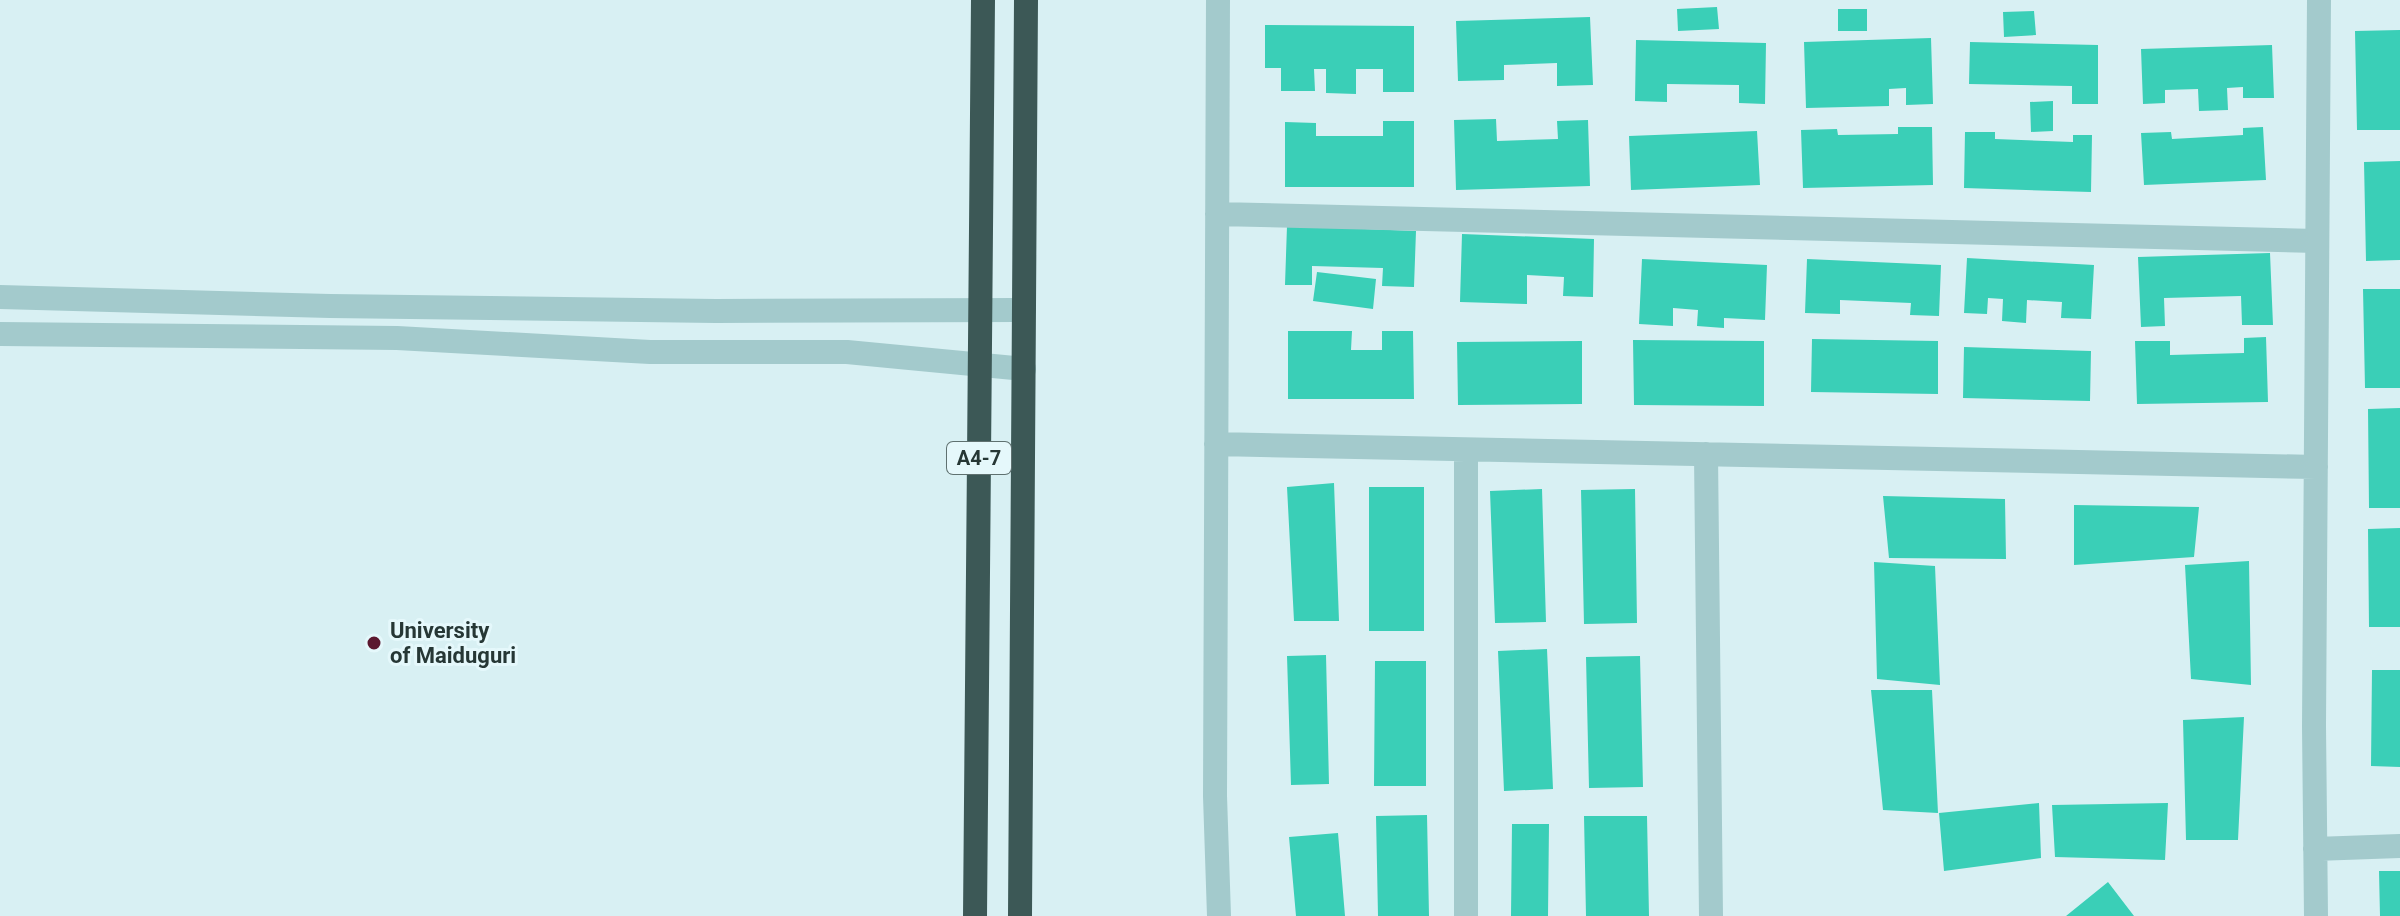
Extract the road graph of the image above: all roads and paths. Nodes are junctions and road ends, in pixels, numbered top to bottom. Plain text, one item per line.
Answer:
1 (983, 0) edge
2 (1026, 0) edge
3 (1218, 0) edge
4 (2319, 0) edge
5 (1217, 214) junction
6 (2317, 241) junction
7 (0, 297) edge
8 (980, 309) junction
9 (1024, 310) junction
10 (0, 334) edge
11 (980, 364) junction
12 (1024, 369) junction
13 (1216, 444) junction
14 (1466, 450) junction
15 (1706, 454) junction
16 (2316, 467) junction
17 (2400, 846) edge
18 (2315, 849) junction
19 (975, 916) edge
20 (1020, 916) edge
21 (1219, 916) edge
22 (1466, 916) edge
23 (1711, 916) edge
24 (2316, 916) edge

1 - 8 highway, A4-7
2 - 9 highway, A4-7
3 - 5 street
4 - 6 street
5 - 6 street
5 - 13 street
6 - 16 street
7 - 8 street
8 - 9 street
8 - 11 highway, A4-7
9 - 12 highway, A4-7
10 - 11 street
11 - 12 street
11 - 19 highway, A4-7
12 - 20 highway, A4-7
13 - 14 street
13 - 21 street
14 - 15 street
14 - 22 street
15 - 16 street
15 - 23 street
16 - 18 street
17 - 18 street
18 - 24 street

